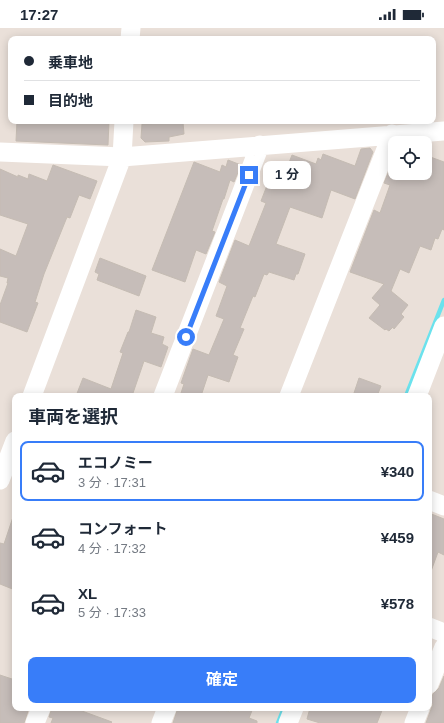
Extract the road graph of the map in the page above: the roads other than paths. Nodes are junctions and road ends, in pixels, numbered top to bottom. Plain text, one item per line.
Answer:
1 (124, 124) edge
2 (444, 131) edge
3 (392, 134) junction
4 (260, 145) junction
5 (0, 152) edge
6 (122, 157) junction
7 (444, 326) edge
8 (33, 393) edge
9 (164, 393) edge
10 (290, 393) edge
11 (418, 393) edge
12 (12, 449) edge
13 (7, 462) edge
14 (0, 480) edge
15 (432, 501) edge
16 (444, 506) edge
17 (432, 628) edge
18 (444, 633) edge
19 (444, 647) edge
20 (432, 677) edge
21 (40, 711) edge
22 (166, 711) edge
23 (293, 711) edge
24 (419, 711) edge
25 (36, 723) edge
26 (161, 723) edge
27 (288, 723) edge
28 (414, 723) edge

1 - 6 street
2 - 3 street
3 - 4 street
3 - 10 street
4 - 6 street
4 - 9 street
5 - 6 street
6 - 8 street
7 - 11 street
12 - 13 street
13 - 14 street
15 - 16 street
17 - 18 street
19 - 20 street
21 - 25 street
22 - 26 street
23 - 27 street
24 - 28 street

